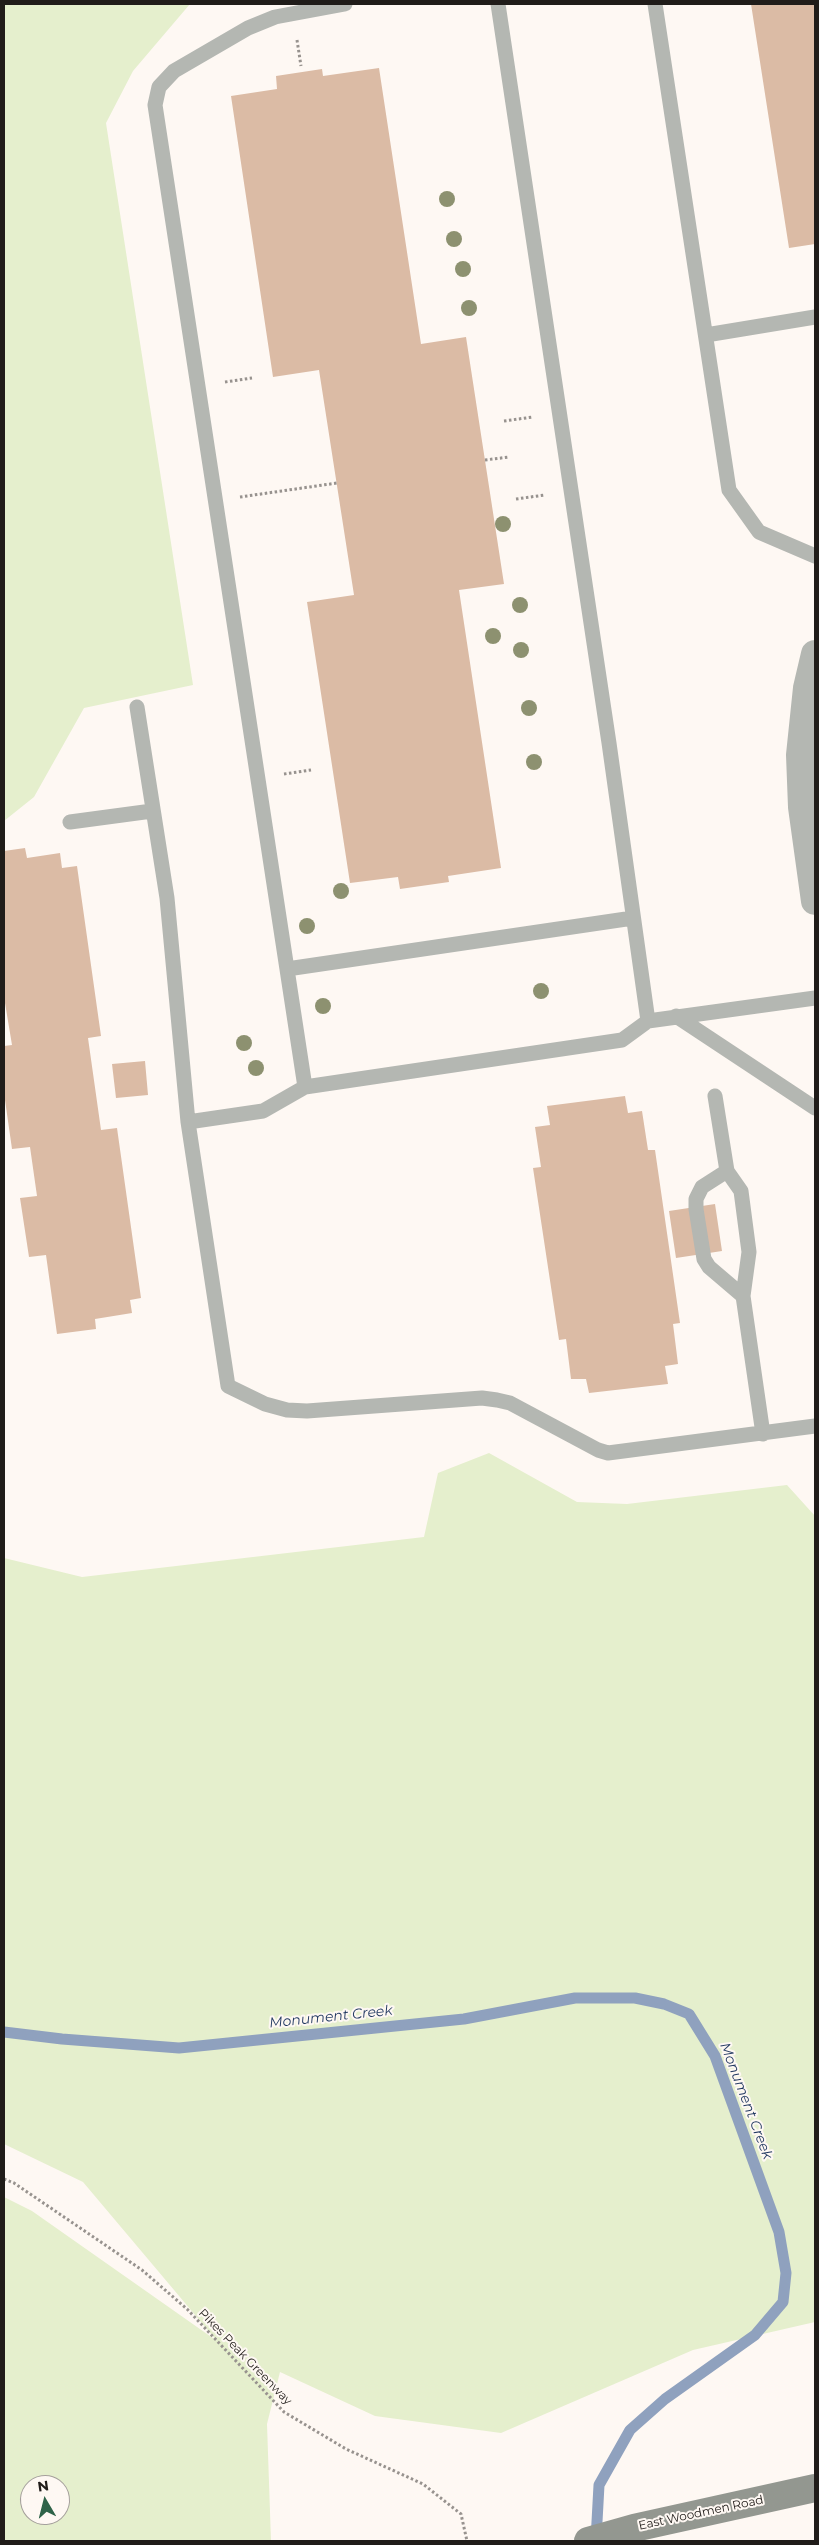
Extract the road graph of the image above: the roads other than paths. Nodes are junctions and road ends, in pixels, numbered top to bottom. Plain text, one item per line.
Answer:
1 (345, 4) edge
2 (498, 4) edge
3 (655, 4) edge
4 (815, 317) edge
5 (706, 336) junction
6 (815, 556) edge
7 (815, 654) edge
8 (137, 707) dead end
9 (808, 755) edge
10 (152, 812) junction
11 (70, 822) dead end
12 (815, 901) edge
13 (633, 918) junction
14 (287, 969) junction
15 (815, 998) edge
16 (676, 1016) junction
17 (648, 1021) junction
18 (305, 1087) junction
19 (714, 1096) dead end
20 (815, 1108) edge
21 (188, 1122) junction
22 (727, 1171) junction
23 (743, 1296) junction
24 (815, 1426) edge
25 (764, 1434) junction
26 (815, 2488) edge
27 (588, 2541) edge

1 - 14 lane
2 - 13 lane
3 - 5 lane
4 - 5 lane
5 - 6 lane
7 - 9 street
8 - 10 lane
9 - 12 street
10 - 11 lane
10 - 21 lane
13 - 14 lane
13 - 17 lane
14 - 18 lane
15 - 16 lane
16 - 17 lane
16 - 20 lane
17 - 18 lane
18 - 21 lane
19 - 22 lane
21 - 25 lane
22 - 23 lane
22 - 23 lane
23 - 25 lane
24 - 25 lane
26 - 27 main road, East Woodmen Road

